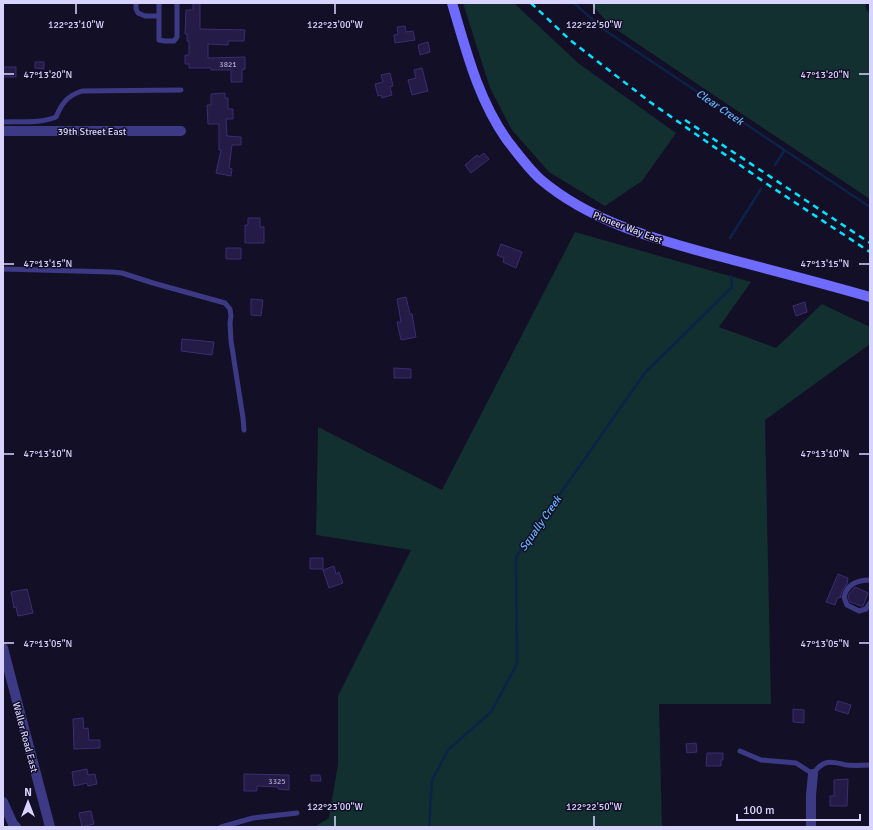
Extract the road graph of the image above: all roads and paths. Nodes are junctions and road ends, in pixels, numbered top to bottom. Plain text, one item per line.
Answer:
1 (136, 3) edge
2 (159, 3) edge
3 (177, 3) edge
4 (452, 3) edge
5 (158, 16) junction
6 (181, 90) dead end
7 (3, 122) edge
8 (3, 131) edge
9 (181, 131) dead end
10 (3, 269) edge
11 (870, 298) edge
12 (244, 430) dead end
13 (870, 580) edge
14 (870, 603) edge
15 (3, 648) edge
16 (740, 751) dead end
17 (870, 765) edge
18 (813, 774) junction
19 (3, 802) edge
20 (297, 813) dead end
21 (16, 827) edge
22 (50, 827) edge
23 (221, 827) edge
24 (811, 827) edge

1 - 5 lane
2 - 5 lane
3 - 5 lane
4 - 11 main road, Pioneer Way East
6 - 7 lane
8 - 9 street, 39th Street East
10 - 12 lane
13 - 14 lane
15 - 22 street, Waller Road East
16 - 18 lane
17 - 18 lane
18 - 24 street
19 - 21 street
20 - 23 lane

